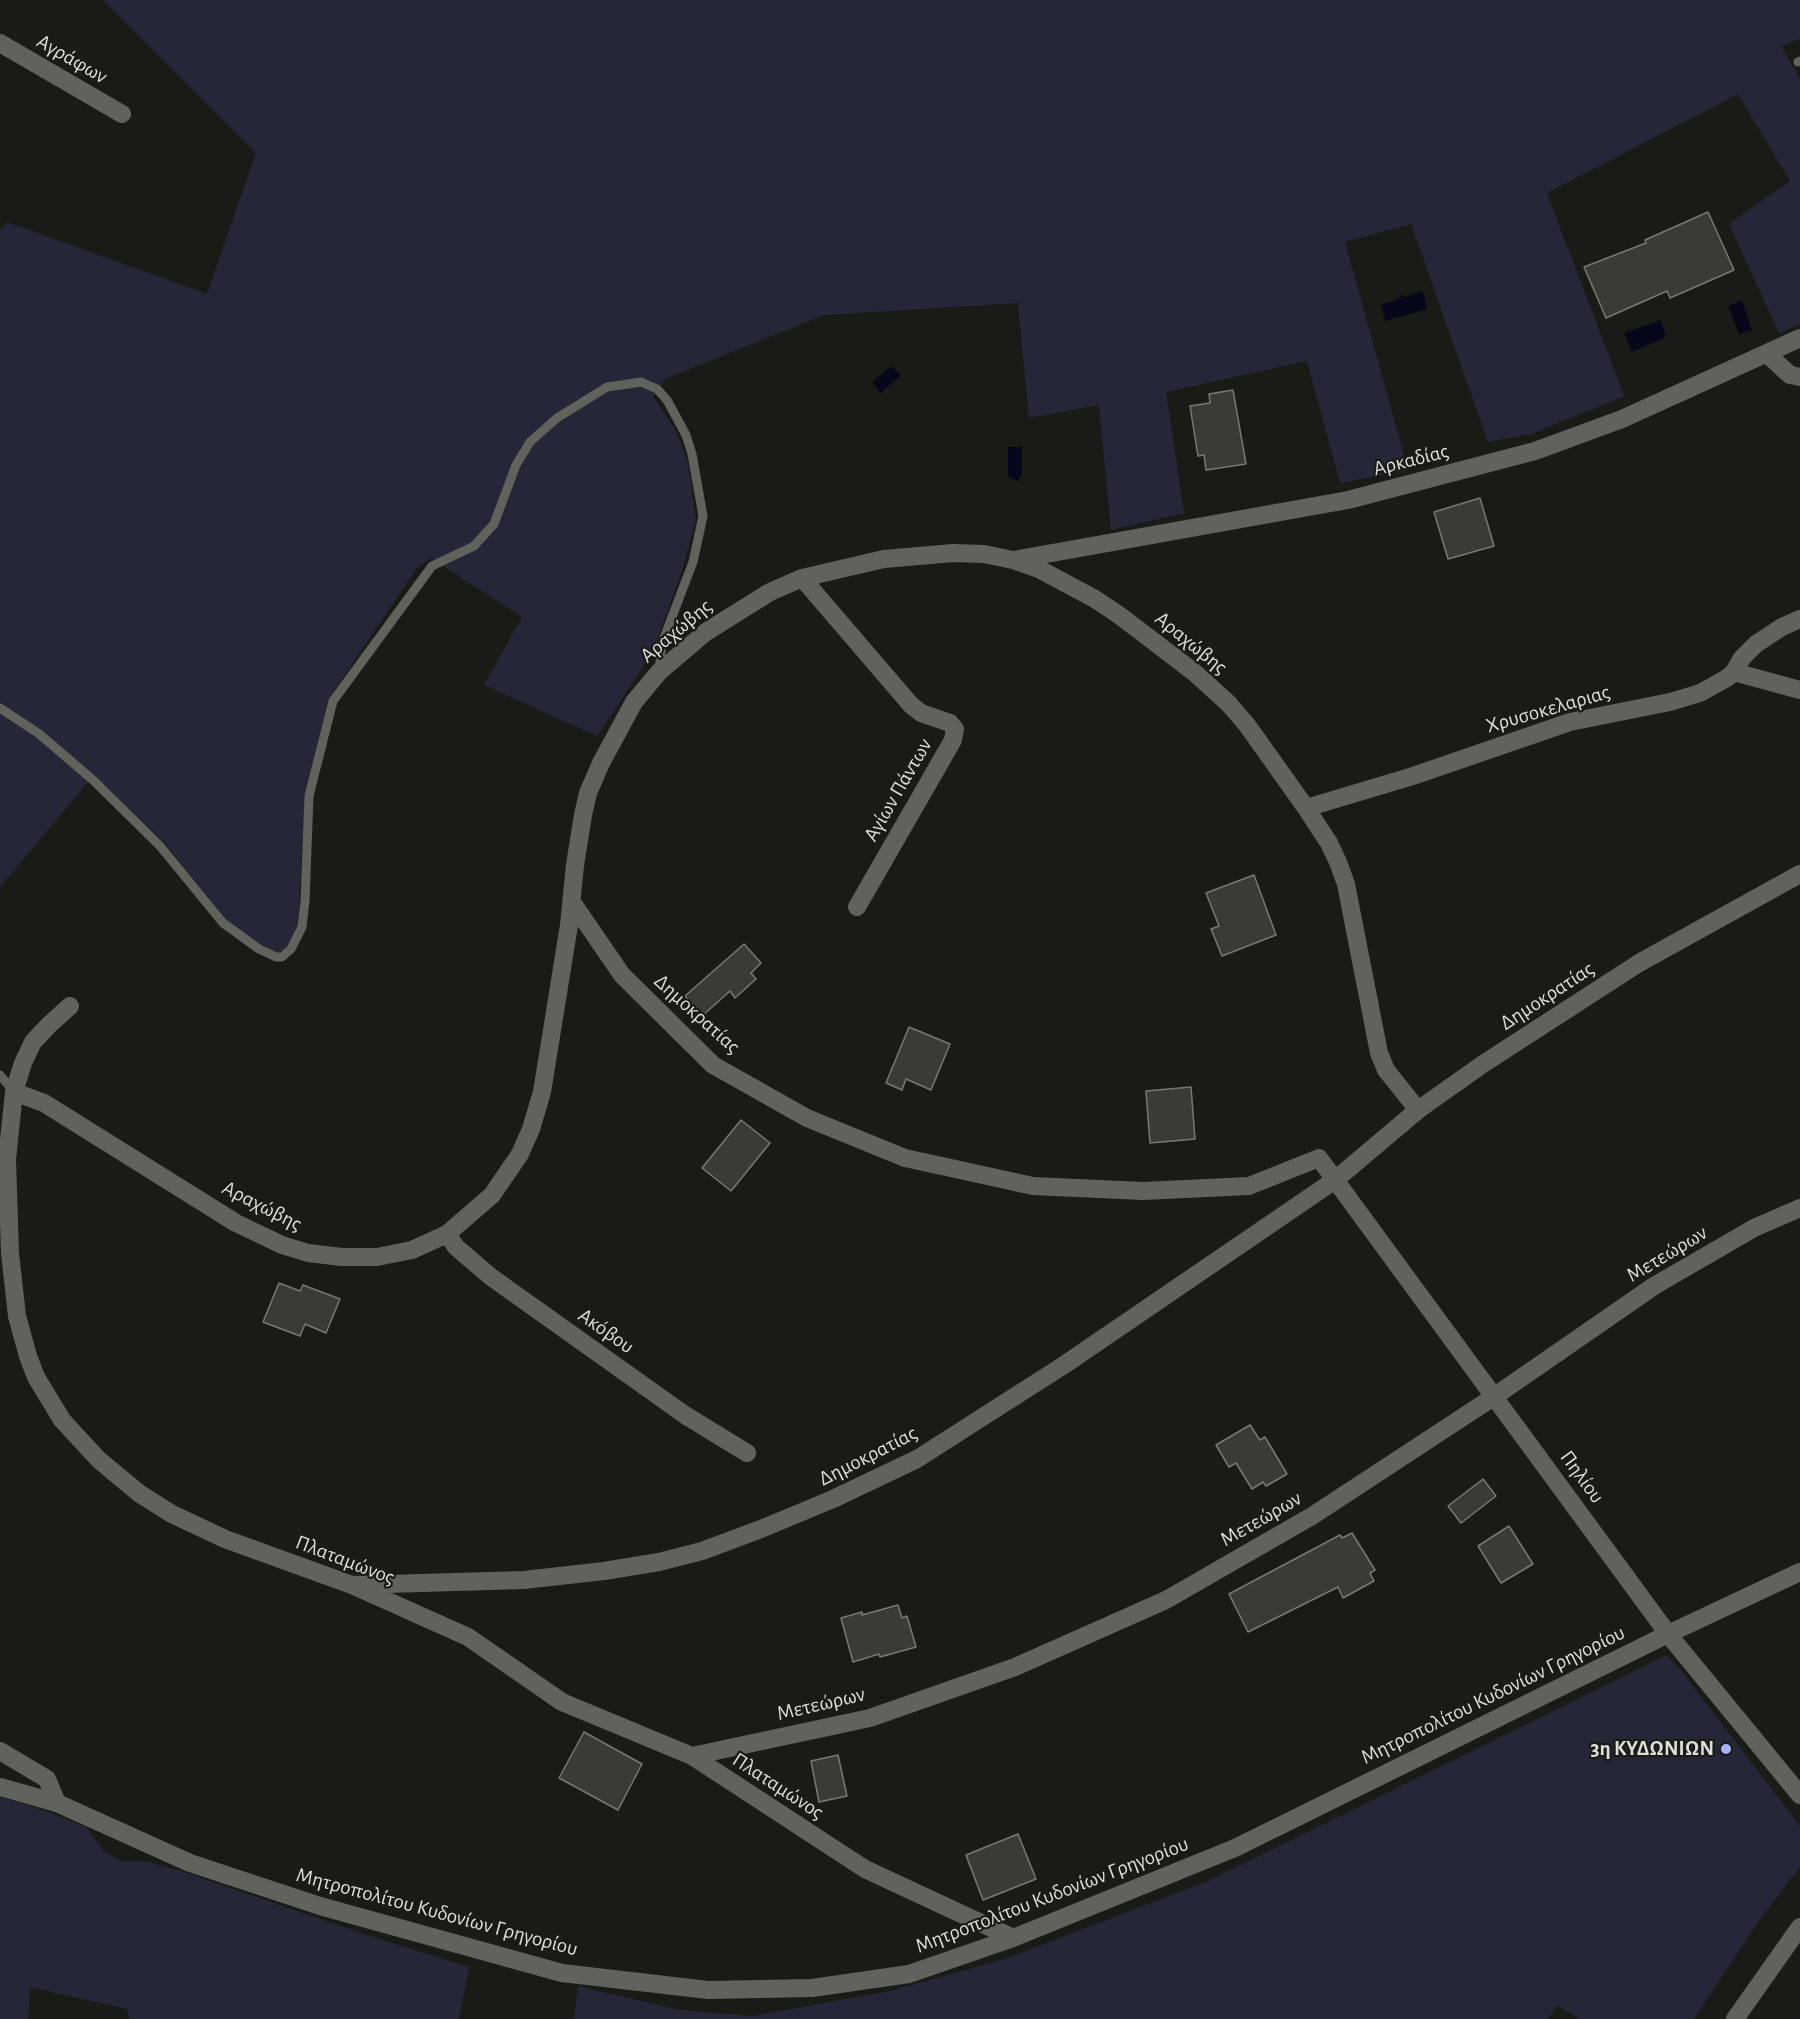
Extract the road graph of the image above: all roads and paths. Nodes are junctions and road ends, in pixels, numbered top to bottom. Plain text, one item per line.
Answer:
1 (0, 43) edge
2 (122, 114) dead end
3 (1800, 338) edge
4 (1767, 354) junction
5 (1800, 377) edge
6 (1013, 560) junction
7 (802, 578) junction
8 (1800, 619) edge
9 (658, 672) junction
10 (1734, 672) junction
11 (1800, 690) edge
12 (0, 708) edge
13 (1306, 808) junction
14 (1800, 874) edge
15 (572, 902) junction
16 (857, 907) dead end
17 (70, 1006) dead end
18 (0, 1075) edge
19 (14, 1092) junction
20 (1418, 1110) junction
21 (1335, 1180) junction
22 (1800, 1208) edge
23 (447, 1234) junction
24 (1495, 1396) junction
25 (747, 1453) dead end
26 (1800, 1572) edge
27 (352, 1585) junction
28 (1668, 1634) junction
29 (0, 1751) edge
30 (692, 1756) junction
31 (0, 1787) edge
32 (1800, 1796) edge
33 (57, 1803) junction
34 (1800, 1927) edge
35 (1013, 1938) junction
36 (1734, 2019) edge

1 - 2 street, Αγράφων
3 - 4 street, Αρκαδίας
4 - 5 street
4 - 6 street, Αρκαδίας
6 - 7 street, Αραχώβης
6 - 13 street, Αραχώβης
7 - 9 street, Αραχώβης
7 - 16 street, Αγίων Πάντων
8 - 10 street, Χρυσοκελαριας
9 - 12 lane
9 - 15 street, Αραχώβης
10 - 11 street
10 - 13 street, Χρυσοκελαριας
13 - 20 street, Αραχώβης
14 - 20 street, Δημοκρατίας
15 - 21 street, Δημοκρατίας
15 - 23 street, Αραχώβης
17 - 19 street, Πλαταμώνος
18 - 19 lane
19 - 23 street, Αραχώβης
19 - 27 street, Πλαταμώνος
20 - 21 street, Δημοκρατίας
21 - 24 street, Πηλίου
21 - 27 street, Δημοκρατίας
22 - 24 street, Μετεώρων
23 - 25 street, Ακόβου
24 - 28 street, Πηλίου
24 - 30 street, Μετεώρων
26 - 28 street, Μητροπολίτου Κυδονίων Γρηγορίου
27 - 30 street, Πλαταμώνος
28 - 32 street, Πηλίου
28 - 35 street, Μητροπολίτου Κυδονίων Γρηγορίου
29 - 33 street
30 - 35 street, Πλαταμώνος
31 - 33 street, Μητροπολίτου Κυδονίων Γρηγορίου
33 - 35 street, Μητροπολίτου Κυδονίων Γρηγορίου
34 - 36 street

